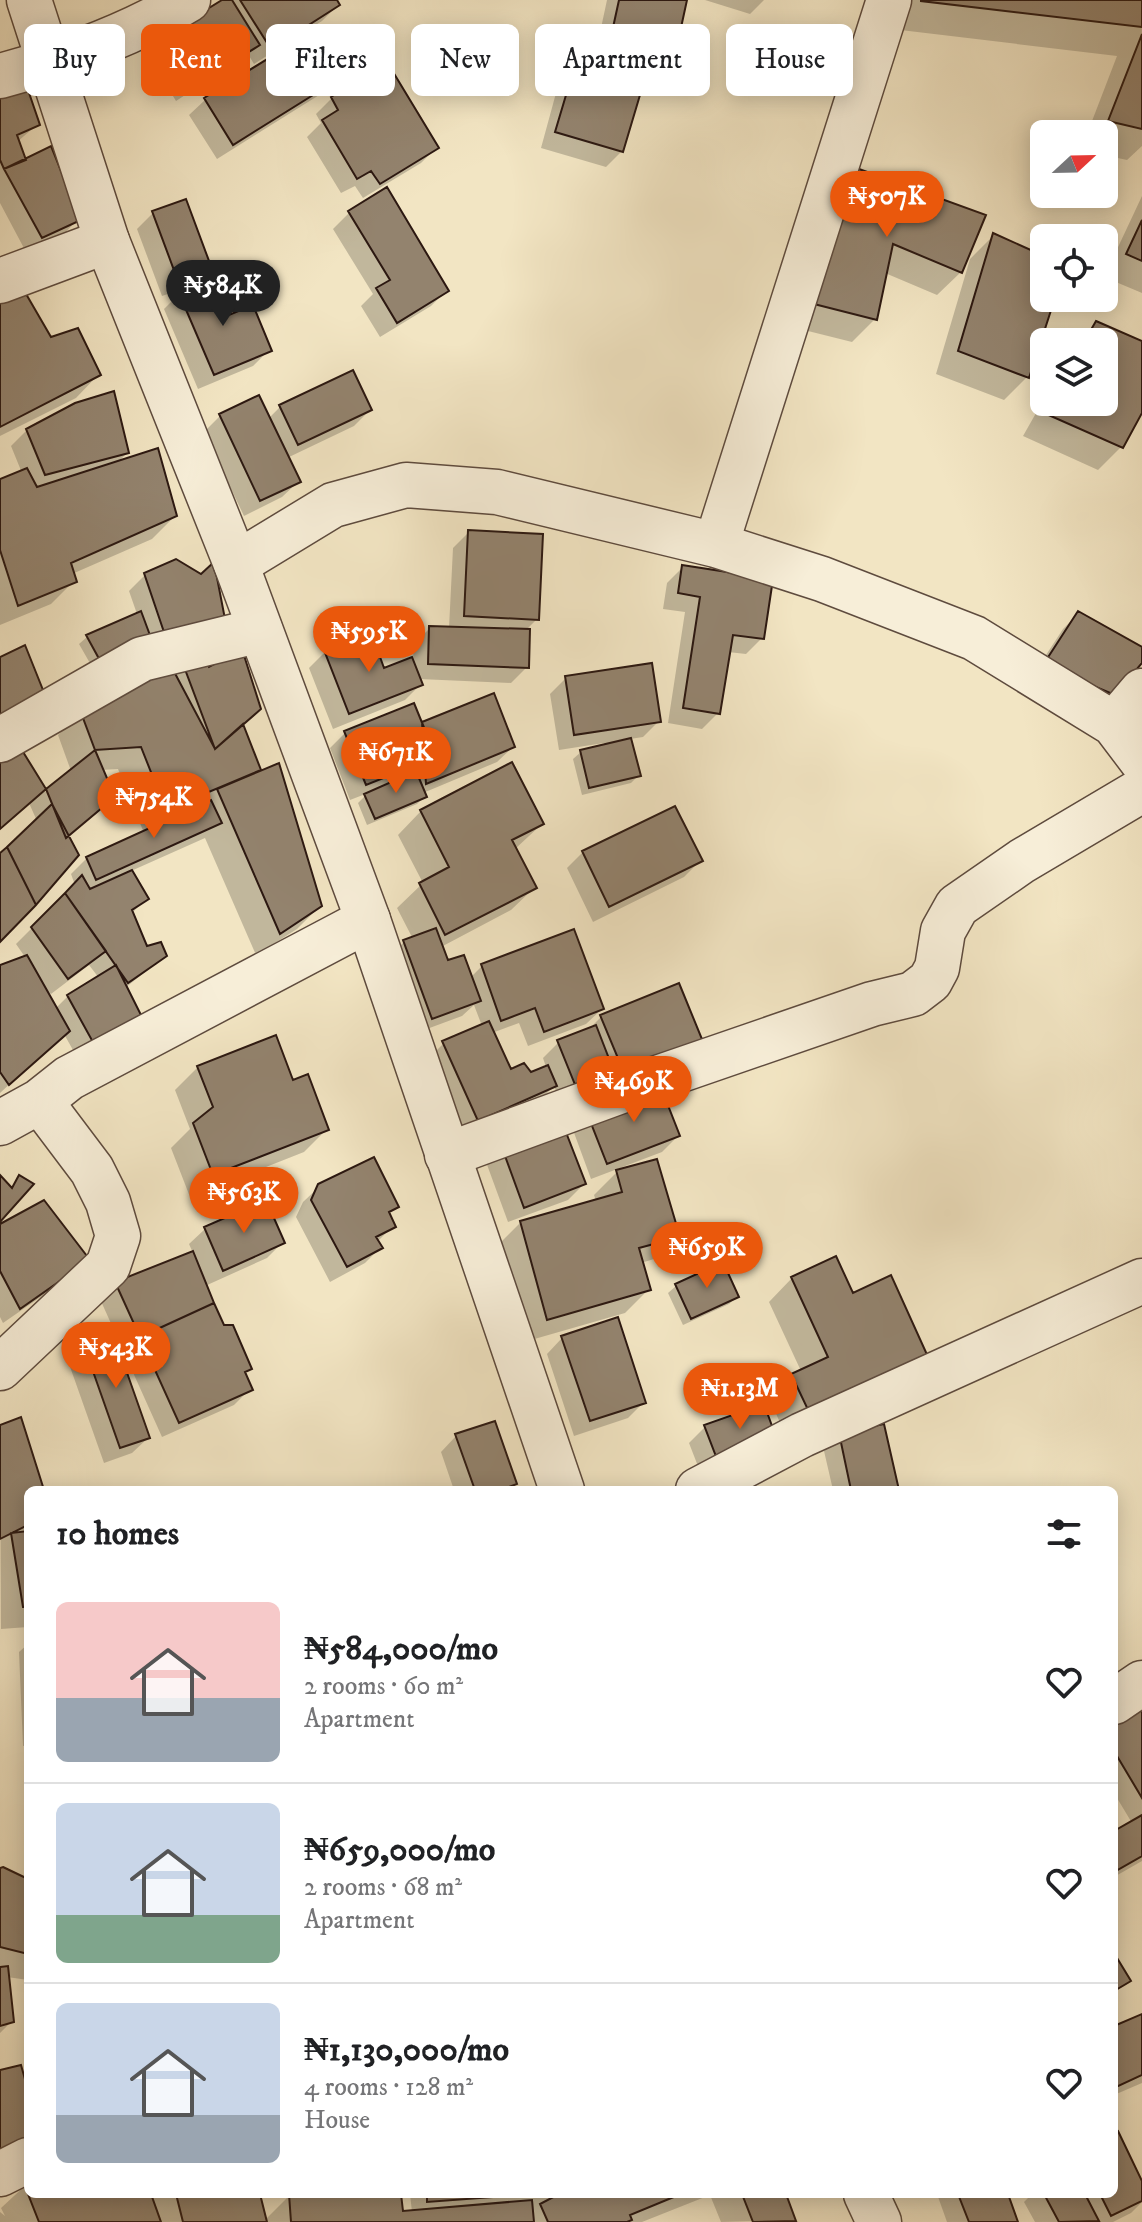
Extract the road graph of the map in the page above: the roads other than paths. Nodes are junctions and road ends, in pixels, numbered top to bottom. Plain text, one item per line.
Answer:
1 (29, 0) edge
2 (188, 0) edge
3 (889, 0) edge
4 (36, 24) edge
5 (125, 32) edge
6 (24, 70) edge
7 (0, 76) edge
8 (58, 96) edge
9 (107, 241) junction
10 (0, 281) edge
11 (716, 545) junction
12 (236, 564) junction
13 (260, 630) junction
14 (1142, 691) edge
15 (1114, 724) junction
16 (0, 740) edge
17 (1142, 761) edge
18 (1142, 790) edge
19 (368, 920) junction
20 (40, 1101) junction
21 (0, 1123) edge
22 (447, 1155) junction
23 (1142, 1281) edge
24 (0, 1368) edge
25 (561, 1486) edge
26 (705, 1486) edge
27 (1142, 1683) edge
28 (1118, 1699) edge
29 (24, 2162) edge
30 (0, 2174) edge
31 (868, 2198) edge
32 (879, 2222) edge

1 - 4 street
2 - 5 street
3 - 11 street
6 - 7 street
8 - 9 street
9 - 10 street
9 - 12 street
11 - 12 street
11 - 15 street
12 - 13 street
13 - 16 street
13 - 19 street
14 - 15 street
15 - 17 street
18 - 22 street
19 - 20 street
19 - 22 street
20 - 21 street
20 - 24 street
22 - 25 street
23 - 26 street
27 - 28 street
29 - 30 street
31 - 32 street

